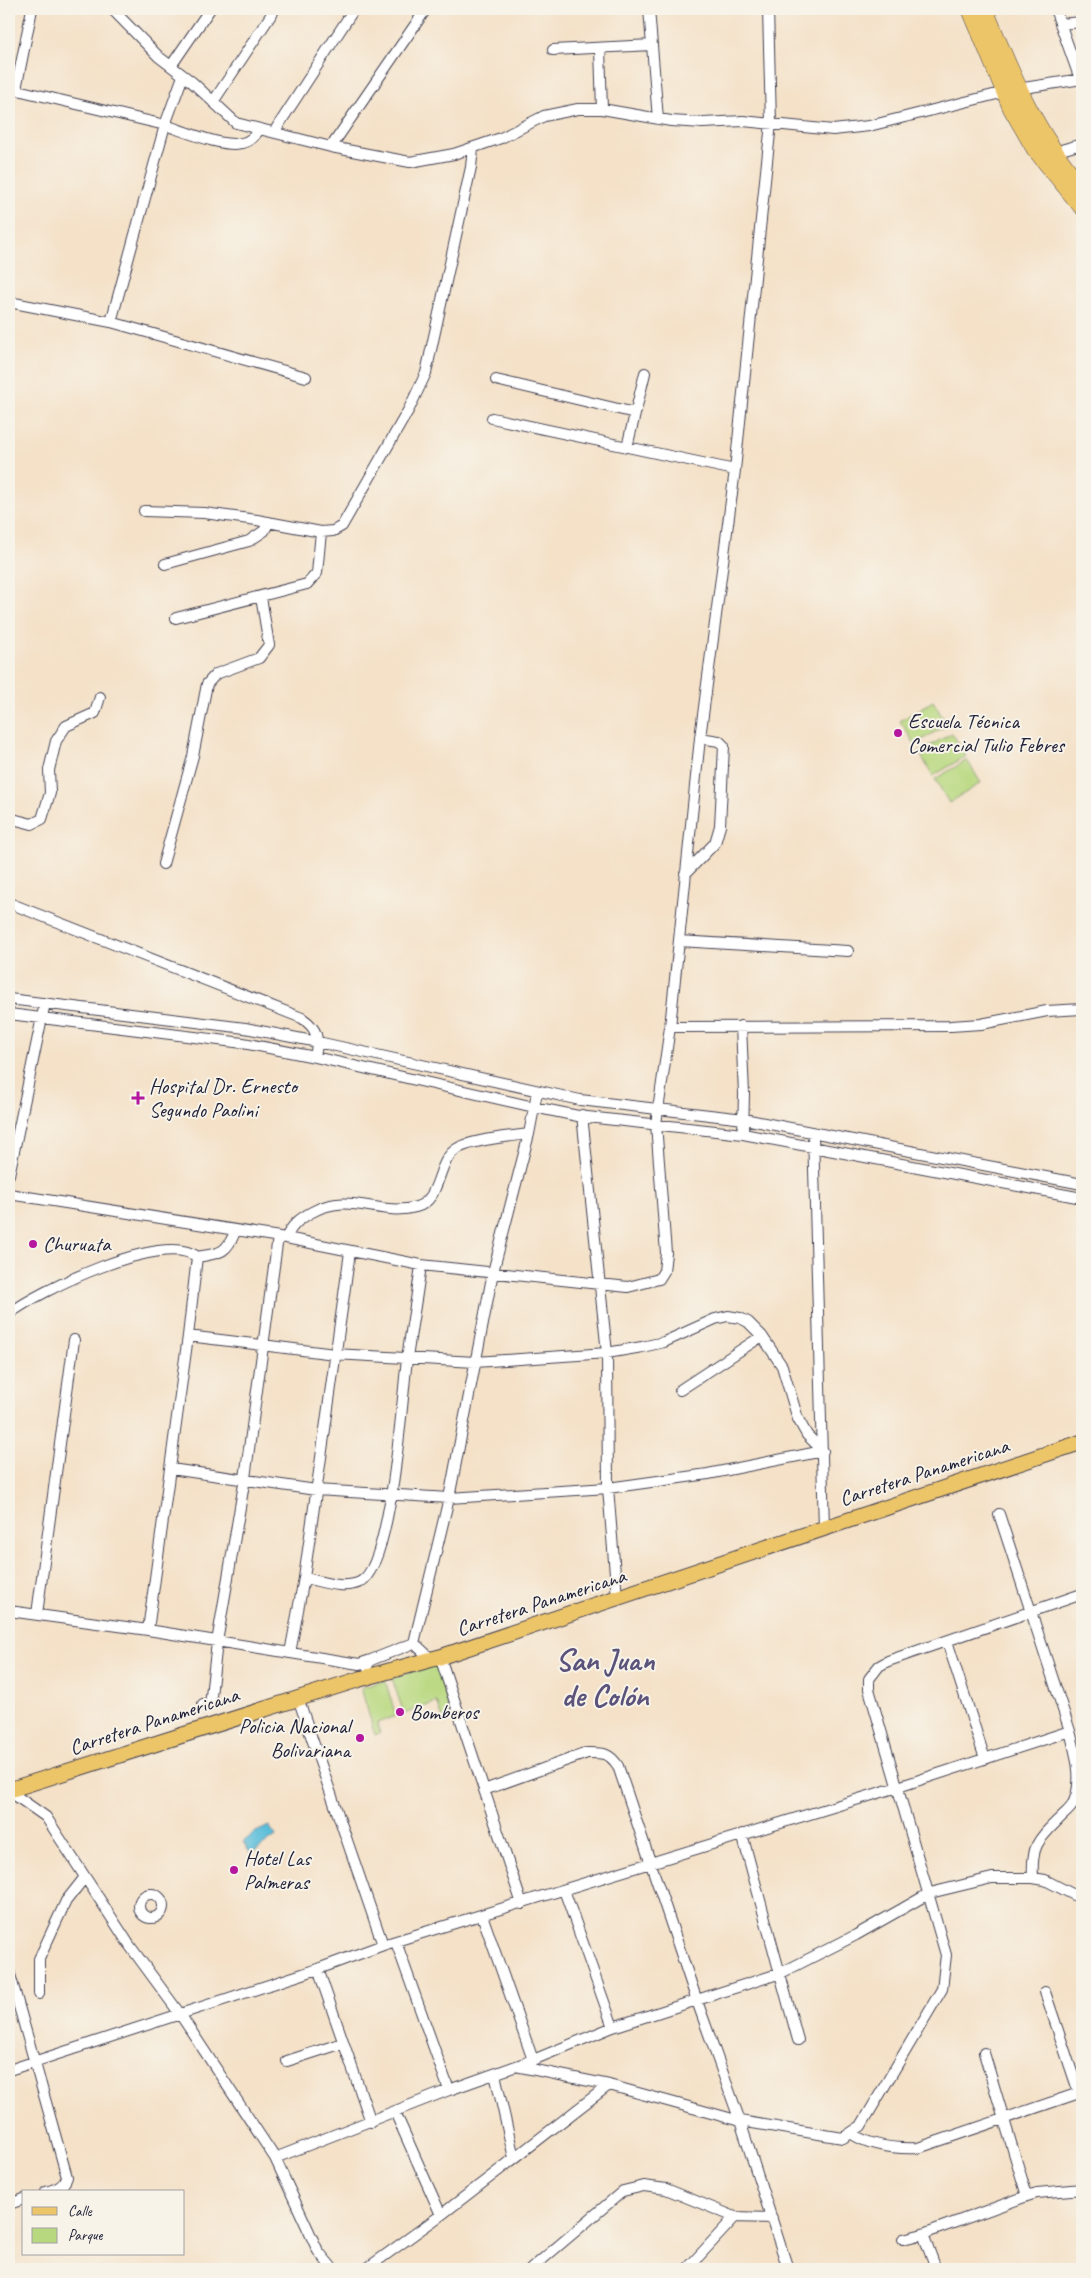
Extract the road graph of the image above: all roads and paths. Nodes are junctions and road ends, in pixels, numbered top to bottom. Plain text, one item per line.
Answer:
1 (32, 9) edge
2 (112, 9) edge
3 (210, 9) edge
4 (274, 9) edge
5 (354, 9) edge
6 (426, 9) edge
7 (649, 9) edge
8 (768, 9) edge
9 (970, 9) edge
10 (984, 9) edge
11 (1054, 9) edge
12 (1082, 22) edge
13 (1060, 24) junction
14 (652, 45) junction
15 (600, 49) junction
16 (553, 50) dead end
17 (171, 66) junction
18 (183, 76) junction
19 (1081, 79) edge
20 (12, 89) edge
21 (1011, 90) junction
22 (213, 102) junction
23 (602, 109) junction
24 (658, 119) junction
25 (771, 123) junction
26 (165, 125) junction
27 (260, 129) junction
28 (274, 132) junction
29 (1082, 144) edge
30 (331, 147) junction
31 (473, 148) junction
32 (1054, 152) junction
33 (1082, 188) edge
34 (1082, 206) edge
35 (9, 302) edge
36 (112, 322) junction
37 (645, 373) dead end
38 (306, 377) dead end
39 (496, 380) dead end
40 (635, 413) junction
41 (492, 418) dead end
42 (627, 448) junction
43 (735, 470) junction
44 (144, 511) dead end
45 (269, 522) junction
46 (320, 532) junction
47 (166, 564) dead end
48 (261, 597) junction
49 (176, 618) dead end
50 (100, 697) dead end
51 (700, 738) junction
52 (9, 818) edge
53 (164, 864) dead end
54 (684, 874) junction
55 (9, 903) edge
56 (678, 941) junction
57 (848, 951) dead end
58 (9, 999) edge
59 (45, 1003) junction
60 (1082, 1009) edge
61 (9, 1014) edge
62 (42, 1019) junction
63 (741, 1026) junction
64 (670, 1027) junction
65 (318, 1042) junction
66 (315, 1057) junction
67 (537, 1092) junction
68 (534, 1107) junction
69 (658, 1108) junction
70 (582, 1116) junction
71 (744, 1119) junction
72 (656, 1124) junction
73 (813, 1133) junction
74 (529, 1134) junction
75 (743, 1134) junction
76 (812, 1148) junction
77 (9, 1174) edge
78 (1082, 1184) edge
79 (9, 1194) edge
80 (1082, 1198) edge
81 (234, 1232) junction
82 (282, 1238) junction
83 (350, 1252) junction
84 (197, 1256) junction
85 (422, 1265) junction
86 (493, 1272) junction
87 (601, 1285) junction
88 (9, 1314) edge
89 (188, 1336) junction
90 (762, 1336) junction
91 (74, 1340) dead end
92 (264, 1344) junction
93 (607, 1353) junction
94 (335, 1354) junction
95 (407, 1359) junction
96 (475, 1362) junction
97 (680, 1390) dead end
98 (1082, 1442) edge
99 (823, 1451) junction
100 (171, 1469) junction
101 (245, 1478) junction
102 (608, 1488) junction
103 (316, 1490) junction
104 (392, 1496) junction
105 (449, 1498) junction
106 (999, 1514) dead end
107 (824, 1528) junction
108 (304, 1578) junction
109 (1082, 1594) edge
110 (616, 1598) junction
111 (9, 1611) edge
112 (1031, 1611) junction
113 (37, 1614) junction
114 (148, 1630) junction
115 (947, 1641) junction
116 (218, 1642) junction
117 (414, 1643) junction
118 (290, 1653) junction
119 (434, 1659) junction
120 (371, 1660) junction
121 (360, 1679) junction
122 (298, 1698) junction
123 (203, 1704) dead end
124 (1070, 1732) junction
125 (985, 1759) junction
126 (898, 1787) junction
127 (9, 1790) edge
128 (484, 1790) junction
129 (742, 1834) junction
130 (651, 1862) junction
131 (85, 1877) junction
132 (1034, 1878) junction
133 (564, 1890) junction
134 (930, 1893) junction
135 (1082, 1899) edge
136 (522, 1904) junction
137 (482, 1915) junction
138 (396, 1942) junction
139 (382, 1945) junction
140 (318, 1968) junction
141 (9, 1972) edge
142 (780, 1973) junction
143 (1045, 1992) dead end
144 (39, 1994) dead end
145 (697, 2001) junction
146 (180, 2014) junction
147 (613, 2027) junction
148 (798, 2040) dead end
149 (343, 2043) junction
150 (984, 2053) dead end
151 (534, 2060) junction
152 (288, 2061) dead end
153 (34, 2062) junction
154 (516, 2066) junction
155 (10, 2072) edge
156 (495, 2074) junction
157 (609, 2085) junction
158 (449, 2090) junction
159 (1081, 2092) edge
160 (396, 2112) junction
161 (1002, 2118) junction
162 (740, 2121) junction
163 (371, 2122) junction
164 (852, 2134) junction
165 (275, 2158) junction
166 (514, 2158) junction
167 (1082, 2189) edge
168 (51, 2190) edge
169 (1027, 2196) junction
170 (22, 2200) edge
171 (9, 2204) edge
172 (441, 2215) junction
173 (735, 2217) junction
174 (772, 2218) junction
175 (923, 2234) junction
176 (904, 2239) dead end
177 (333, 2269) edge
178 (366, 2269) edge
179 (531, 2269) edge
180 (687, 2269) edge
181 (788, 2269) edge
182 (936, 2269) edge

1 - 20 street
2 - 17 street
3 - 17 street
4 - 22 street
5 - 28 street
6 - 30 street
7 - 14 street
8 - 25 street
9 - 21 highway
10 - 21 highway
11 - 13 street
12 - 13 street
13 - 19 street
14 - 15 street
14 - 24 street
15 - 16 street
15 - 23 street
17 - 18 street
18 - 22 street
18 - 26 street
19 - 21 street
20 - 26 street
21 - 25 street
21 - 32 highway
21 - 34 highway
22 - 27 street
23 - 24 street
23 - 31 street
24 - 25 street
25 - 43 street
26 - 27 street
26 - 36 street
27 - 28 street
28 - 30 street
29 - 32 street
30 - 31 street
31 - 46 street
32 - 33 highway
35 - 36 street
36 - 38 street
37 - 40 street
39 - 40 street
40 - 42 street
41 - 42 street
42 - 43 street
43 - 51 street
44 - 45 street
45 - 46 street
45 - 47 street
46 - 48 street
48 - 49 street
48 - 53 street
50 - 52 street
51 - 54 street
51 - 54 street
54 - 56 street
55 - 65 street
56 - 57 street
56 - 64 street
58 - 59 street
59 - 62 street
59 - 65 street
60 - 63 street
61 - 62 street
62 - 66 street
62 - 77 street
63 - 64 street
63 - 71 street
64 - 69 street
65 - 66 street
65 - 67 street
66 - 68 street
67 - 68 street
67 - 69 street
68 - 70 street
68 - 74 street
69 - 71 street
69 - 72 street
70 - 72 street
70 - 87 street
71 - 73 street
71 - 75 street
72 - 75 street
72 - 87 street
73 - 76 street
73 - 78 street
74 - 82 street
74 - 86 street
75 - 76 street
76 - 80 street
76 - 99 street
79 - 81 street
81 - 82 street
81 - 84 street
82 - 83 street
82 - 92 street
83 - 85 street
83 - 94 street
84 - 88 street
84 - 89 street
85 - 86 street
85 - 95 street
86 - 87 street
86 - 96 street
87 - 93 street
89 - 92 street
89 - 100 street
90 - 93 street
90 - 97 street
90 - 99 street
91 - 113 street
92 - 94 street
92 - 101 street
93 - 96 street
93 - 102 street
94 - 95 street
94 - 103 street
95 - 96 street
95 - 104 street
96 - 105 street
98 - 107 main road, Carretera Panamericana
99 - 102 street
99 - 107 street
100 - 101 street
100 - 114 street
101 - 103 street
101 - 116 street
102 - 105 street
102 - 110 street
103 - 104 street
103 - 108 street
104 - 105 street
104 - 108 street
105 - 117 street
106 - 112 street
107 - 110 main road, Carretera Panamericana
108 - 118 street
109 - 112 street
110 - 119 main road, Carretera Panamericana
111 - 113 street
112 - 115 street
112 - 124 street
113 - 114 street
114 - 116 street
115 - 125 street
115 - 126 street
116 - 118 street
116 - 123 street
117 - 119 street
117 - 120 street
118 - 120 street
119 - 121 main road, Carretera Panamericana
119 - 128 street
120 - 121 street
121 - 122 main road, Carretera Panamericana
122 - 127 main road, Carretera Panamericana
122 - 139 street
124 - 125 street
124 - 132 street
125 - 126 street
126 - 129 street
126 - 134 street
127 - 131 street
128 - 130 street
128 - 136 street
129 - 130 street
129 - 142 street
130 - 133 street
130 - 145 street
131 - 144 street
131 - 146 street
132 - 134 street
132 - 135 street
133 - 136 street
133 - 147 street
134 - 142 street
134 - 164 street
136 - 137 street
137 - 138 street
137 - 151 street
138 - 139 street
138 - 158 street
139 - 140 street
140 - 146 street
140 - 149 street
141 - 153 street
142 - 145 street
142 - 148 street
143 - 159 street
145 - 147 street
145 - 162 street
146 - 153 street
146 - 165 street
147 - 151 street
149 - 152 street
149 - 163 street
150 - 161 street
151 - 154 street
153 - 155 street
153 - 168 street
154 - 156 street
154 - 157 street
156 - 158 street
156 - 166 street
157 - 162 street
157 - 166 street
158 - 160 street
159 - 161 street
160 - 163 street
160 - 172 street
161 - 164 street
161 - 169 street
162 - 164 street
162 - 174 street
163 - 165 street
165 - 177 street
166 - 172 street
167 - 169 street
169 - 175 street
170 - 171 street
172 - 178 street
173 - 174 street
173 - 179 street
173 - 180 street
174 - 181 street
175 - 176 street
175 - 182 street

